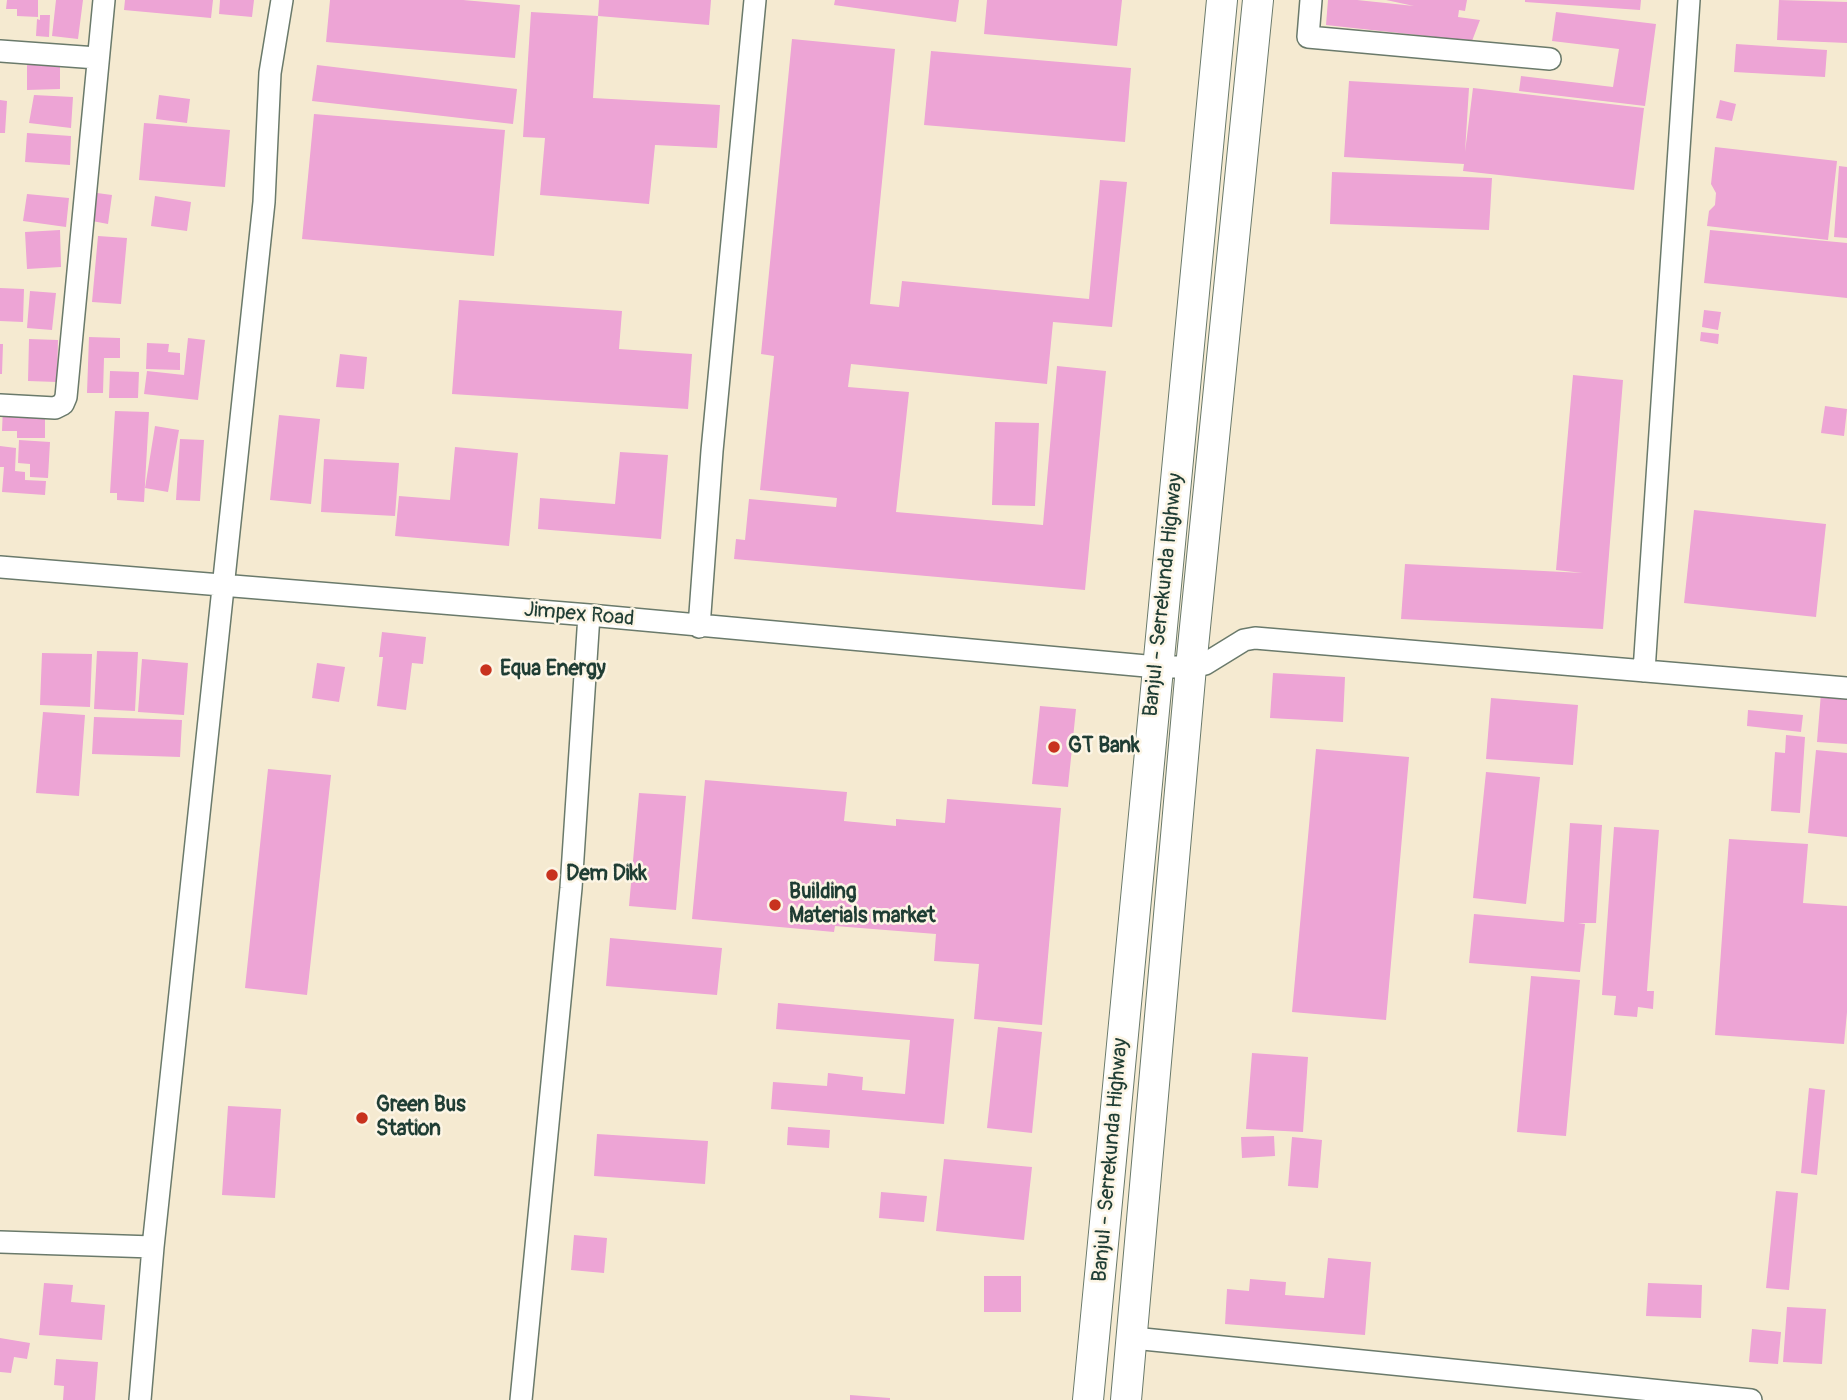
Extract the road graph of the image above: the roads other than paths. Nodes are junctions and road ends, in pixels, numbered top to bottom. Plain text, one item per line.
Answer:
1 (104, 0) edge
2 (282, 0) edge
3 (755, 0) edge
4 (1222, 0) edge
5 (1258, 0) edge
6 (1311, 0) edge
7 (1689, 0) edge
8 (0, 51) edge
9 (97, 58) junction
10 (1550, 59) dead end
11 (0, 405) edge
12 (0, 567) edge
13 (224, 586) junction
14 (589, 615) junction
15 (699, 627) junction
16 (1157, 667) junction
17 (1191, 667) junction
18 (1644, 671) junction
19 (1847, 688) edge
20 (0, 1242) edge
21 (153, 1247) junction
22 (1133, 1338) junction
23 (140, 1400) edge
24 (522, 1400) edge
25 (1088, 1400) edge
26 (1126, 1400) edge
27 (1751, 1400) edge

1 - 9 street
2 - 13 street
3 - 15 street
4 - 16 highway, Banjul - Serrekunda Highway
5 - 17 highway, Banjul - Serrekunda Highway
6 - 10 street
7 - 18 street
8 - 9 street
9 - 11 street
12 - 13 street, Jimpex Road
13 - 14 street, Jimpex Road
13 - 21 street
14 - 15 street, Jimpex Road
14 - 24 street
15 - 16 street, Jimpex Road
16 - 17 street, Jimpex Road
16 - 25 highway, Banjul - Serrekunda Highway
17 - 18 street
17 - 22 highway, Banjul - Serrekunda Highway
18 - 19 street
20 - 21 street
21 - 23 street
22 - 26 highway, Banjul - Serrekunda Highway
22 - 27 street

